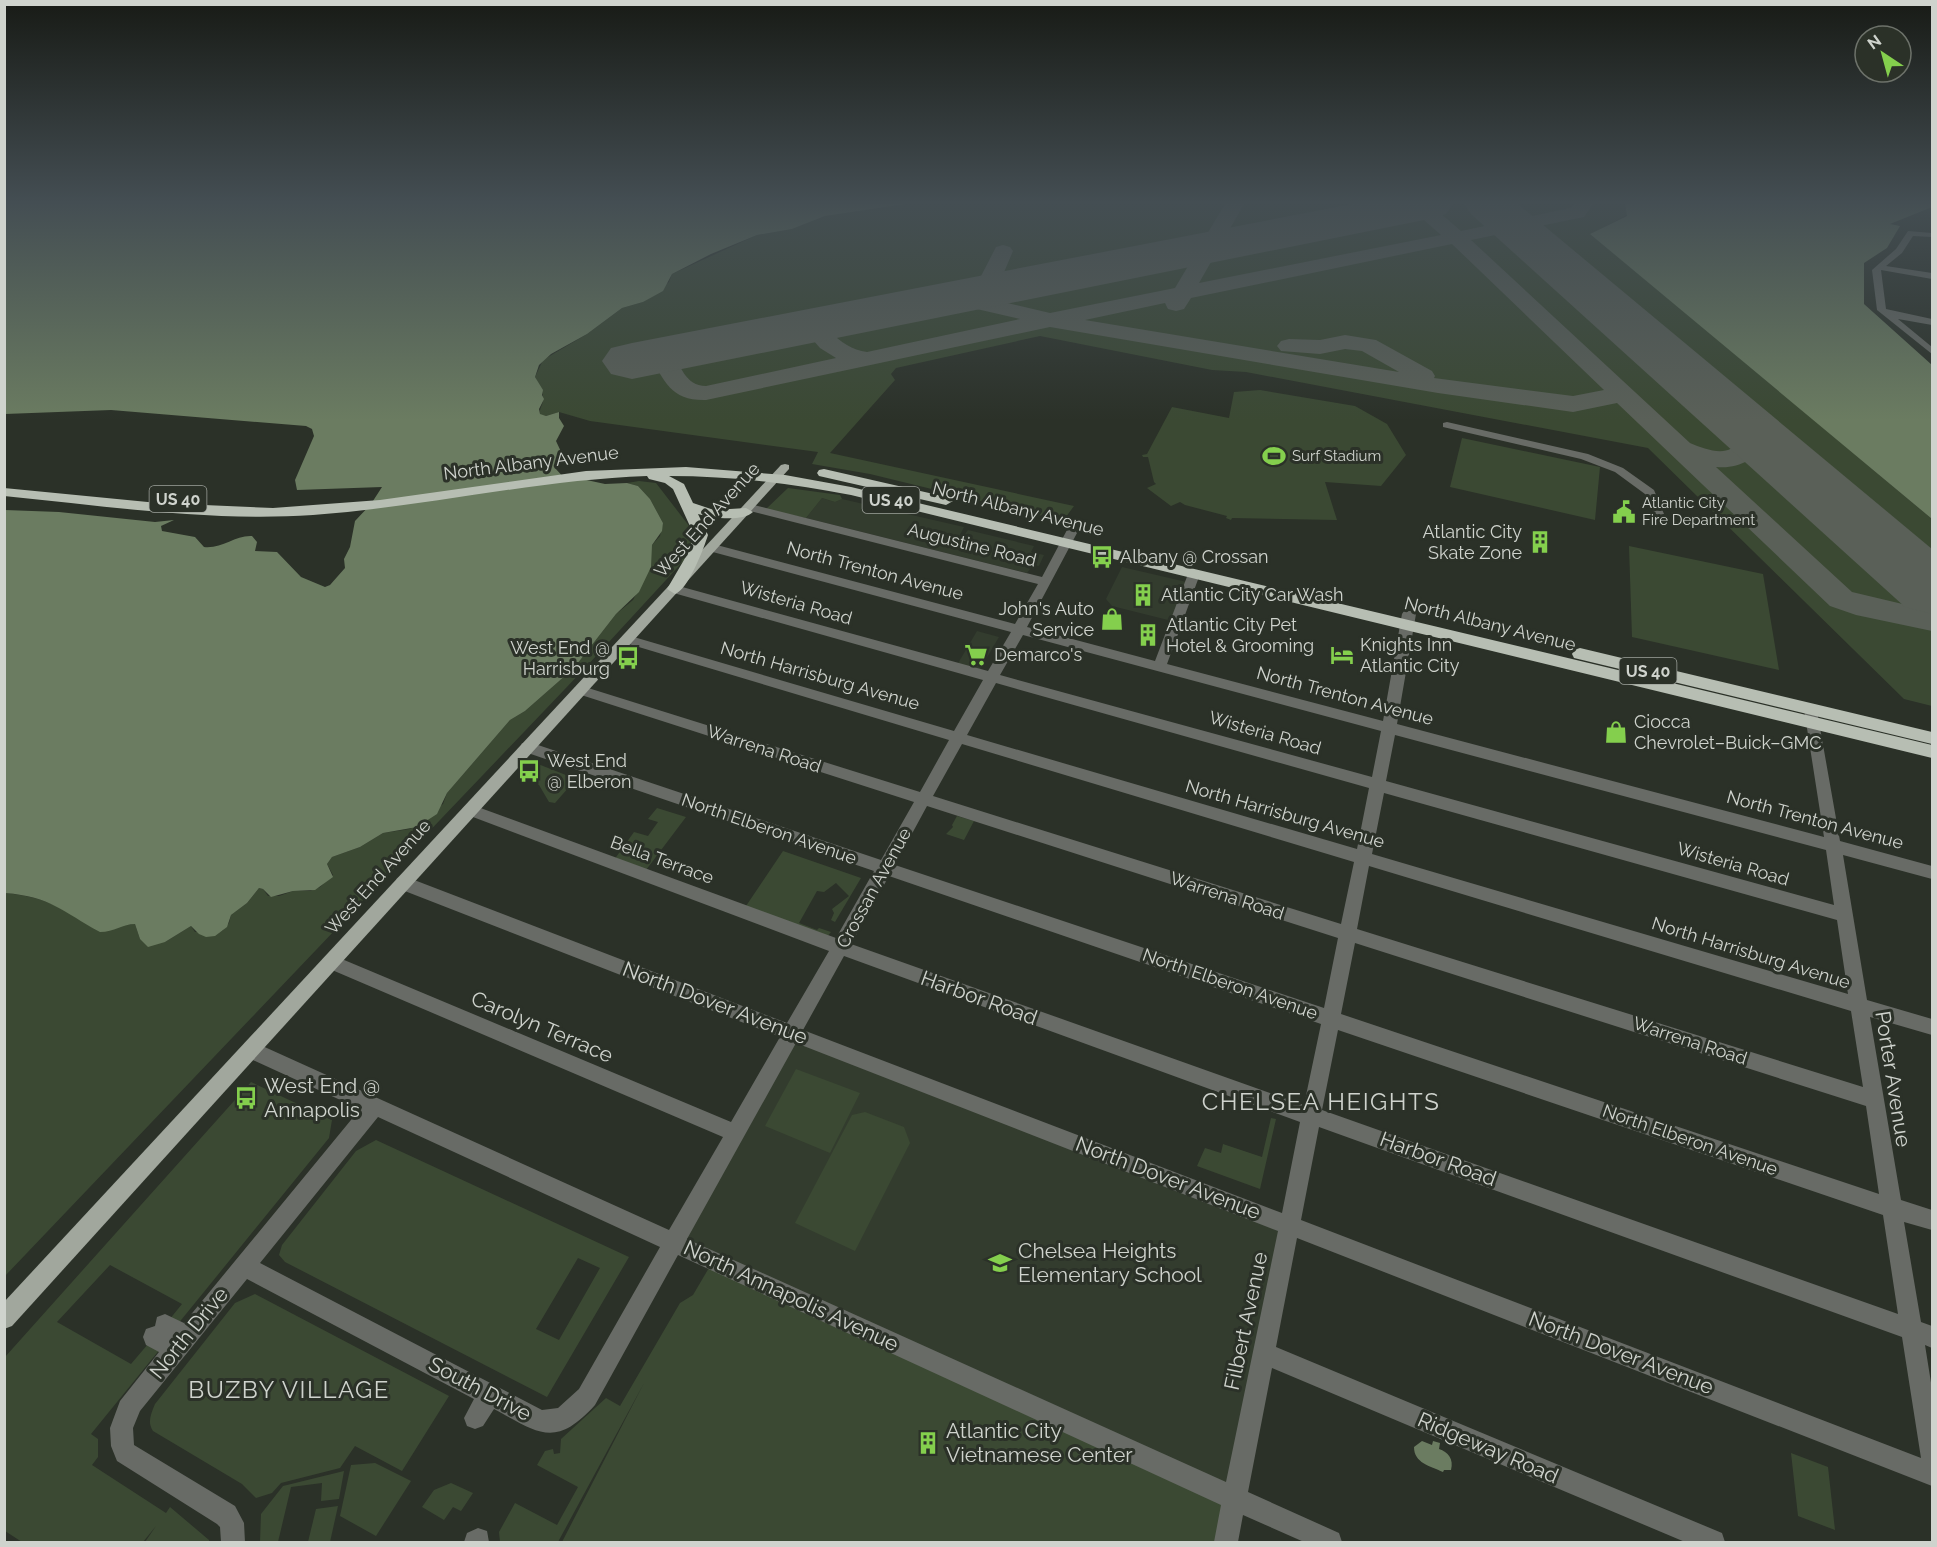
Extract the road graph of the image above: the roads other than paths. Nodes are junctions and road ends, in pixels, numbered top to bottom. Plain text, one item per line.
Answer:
1 (1877, 276) edge
2 (1887, 314) junction
3 (1932, 322) edge
4 (1932, 351) edge
5 (1447, 425) dead end
6 (587, 471) junction
7 (780, 472) junction
8 (607, 474) junction
9 (4, 482) edge
10 (4, 492) edge
11 (352, 502) junction
12 (689, 506) junction
13 (748, 510) junction
14 (1658, 514) dead end
15 (1069, 538) junction
16 (713, 548) junction
17 (1194, 574) junction
18 (1045, 582) junction
19 (675, 589) junction
20 (1408, 619) junction
21 (1019, 629) junction
22 (627, 639) junction
23 (1159, 667) junction
24 (991, 678) junction
25 (580, 690) junction
26 (1812, 716) junction
27 (1389, 728) junction
28 (958, 737) junction
29 (1932, 738) edge
30 (528, 747) junction
31 (1932, 752) edge
32 (1377, 785) junction
33 (924, 799) junction
34 (470, 810) junction
35 (1833, 845) junction
36 (1363, 857) junction
37 (885, 868) junction
38 (1932, 872) edge
39 (403, 883) junction
40 (1844, 915) junction
41 (1347, 933) junction
42 (841, 946) junction
43 (331, 962) junction
44 (1859, 1005) junction
45 (1331, 1018) junction
46 (1932, 1027) edge
47 (793, 1032) junction
48 (251, 1050) junction
49 (1874, 1100) junction
50 (374, 1107) junction
51 (1311, 1116) junction
52 (736, 1133) junction
53 (1892, 1207) junction
54 (1932, 1220) edge
55 (1290, 1225) junction
56 (674, 1242) junction
57 (244, 1266) junction
58 (4, 1318) edge
59 (159, 1331) dead end
60 (1922, 1334) edge
61 (181, 1343) junction
62 (1263, 1353) junction
63 (490, 1394) junction
64 (475, 1418) dead end
65 (1932, 1456) edge
66 (1932, 1474) edge
67 (1235, 1498) junction
68 (233, 1542) edge
69 (1226, 1542) edge
70 (1330, 1542) edge
71 (1713, 1542) edge

1 - 2 street
2 - 3 street
2 - 4 street
5 - 14 street
6 - 7 highway, North Albany Avenue / US 40
6 - 8 highway, North Albany Avenue / US 40
6 - 11 highway, North Albany Avenue / US 40
7 - 8 highway, North Albany Avenue / US 40
7 - 13 main road, West End Avenue
7 - 15 highway, North Albany Avenue / US 40
8 - 12 highway
9 - 11 highway, North Albany Avenue / US 40
10 - 11 highway, North Albany Avenue / US 40
12 - 13 highway
12 - 19 highway
13 - 16 main road, West End Avenue
13 - 18 street, Augustine Road
15 - 17 highway, North Albany Avenue / US 40
15 - 18 street, Crossan Avenue
15 - 20 highway, North Albany Avenue / US 40
16 - 19 main road, West End Avenue
16 - 21 street, North Trenton Avenue
17 - 20 highway, North Albany Avenue / US 40
17 - 23 street
18 - 21 street, Crossan Avenue
19 - 22 main road, West End Avenue
19 - 24 street, Wisteria Road
20 - 26 highway, North Albany Avenue / US 40
20 - 27 street, Filbert Avenue
21 - 23 street, North Trenton Avenue
21 - 24 street, Crossan Avenue
22 - 25 main road, West End Avenue
22 - 28 street, North Harrisburg Avenue
23 - 27 street, North Trenton Avenue
24 - 28 street, Crossan Avenue
24 - 32 street, Wisteria Road
25 - 30 main road, West End Avenue
25 - 33 street, Warrena Road
26 - 29 highway, North Albany Avenue / US 40
26 - 31 highway, North Albany Avenue / US 40
26 - 35 street, Porter Avenue
27 - 32 street, Filbert Avenue
27 - 35 street, North Trenton Avenue
28 - 33 street, Crossan Avenue
28 - 36 street, North Harrisburg Avenue
30 - 34 main road, West End Avenue
30 - 37 street, North Elberon Avenue
32 - 36 street, Filbert Avenue
32 - 40 street, Wisteria Road
33 - 37 street, Crossan Avenue
33 - 41 street, Warrena Road
34 - 39 main road, West End Avenue
34 - 42 street, Bella Terrace
35 - 38 street, North Trenton Avenue
35 - 40 street, Porter Avenue
36 - 41 street, Filbert Avenue
36 - 44 street, North Harrisburg Avenue
37 - 42 street, Crossan Avenue
37 - 45 street, North Elberon Avenue
39 - 43 main road, West End Avenue
39 - 47 street, North Dover Avenue
40 - 44 street, Porter Avenue
41 - 45 street, Filbert Avenue
41 - 49 street, Warrena Road
42 - 47 street, Crossan Avenue
42 - 51 street, Harbor Road
43 - 48 main road, West End Avenue
43 - 52 street, Carolyn Terrace
44 - 46 street, North Harrisburg Avenue
44 - 49 street, Porter Avenue
45 - 51 street, Filbert Avenue
45 - 53 street, North Elberon Avenue
47 - 52 street, Crossan Avenue
47 - 55 street, North Dover Avenue
48 - 50 street, North Annapolis Avenue
48 - 58 main road, West End Avenue
49 - 53 street, Porter Avenue
50 - 56 street, North Annapolis Avenue
50 - 57 street, North Drive
51 - 55 street, Filbert Avenue
51 - 60 street, Harbor Road
52 - 56 street, Crossan Avenue
53 - 54 street, North Elberon Avenue
53 - 60 street, Porter Avenue
55 - 62 street, Filbert Avenue
55 - 66 street, North Dover Avenue
56 - 63 street, South Drive
56 - 67 street, North Annapolis Avenue
57 - 61 street, North Drive
57 - 63 street, South Drive
59 - 61 street
60 - 65 street, Porter Avenue
61 - 68 street, North Drive
62 - 67 street, Filbert Avenue
62 - 71 street, Ridgeway Road
63 - 64 street
67 - 69 street, Filbert Avenue
67 - 70 street, North Annapolis Avenue

